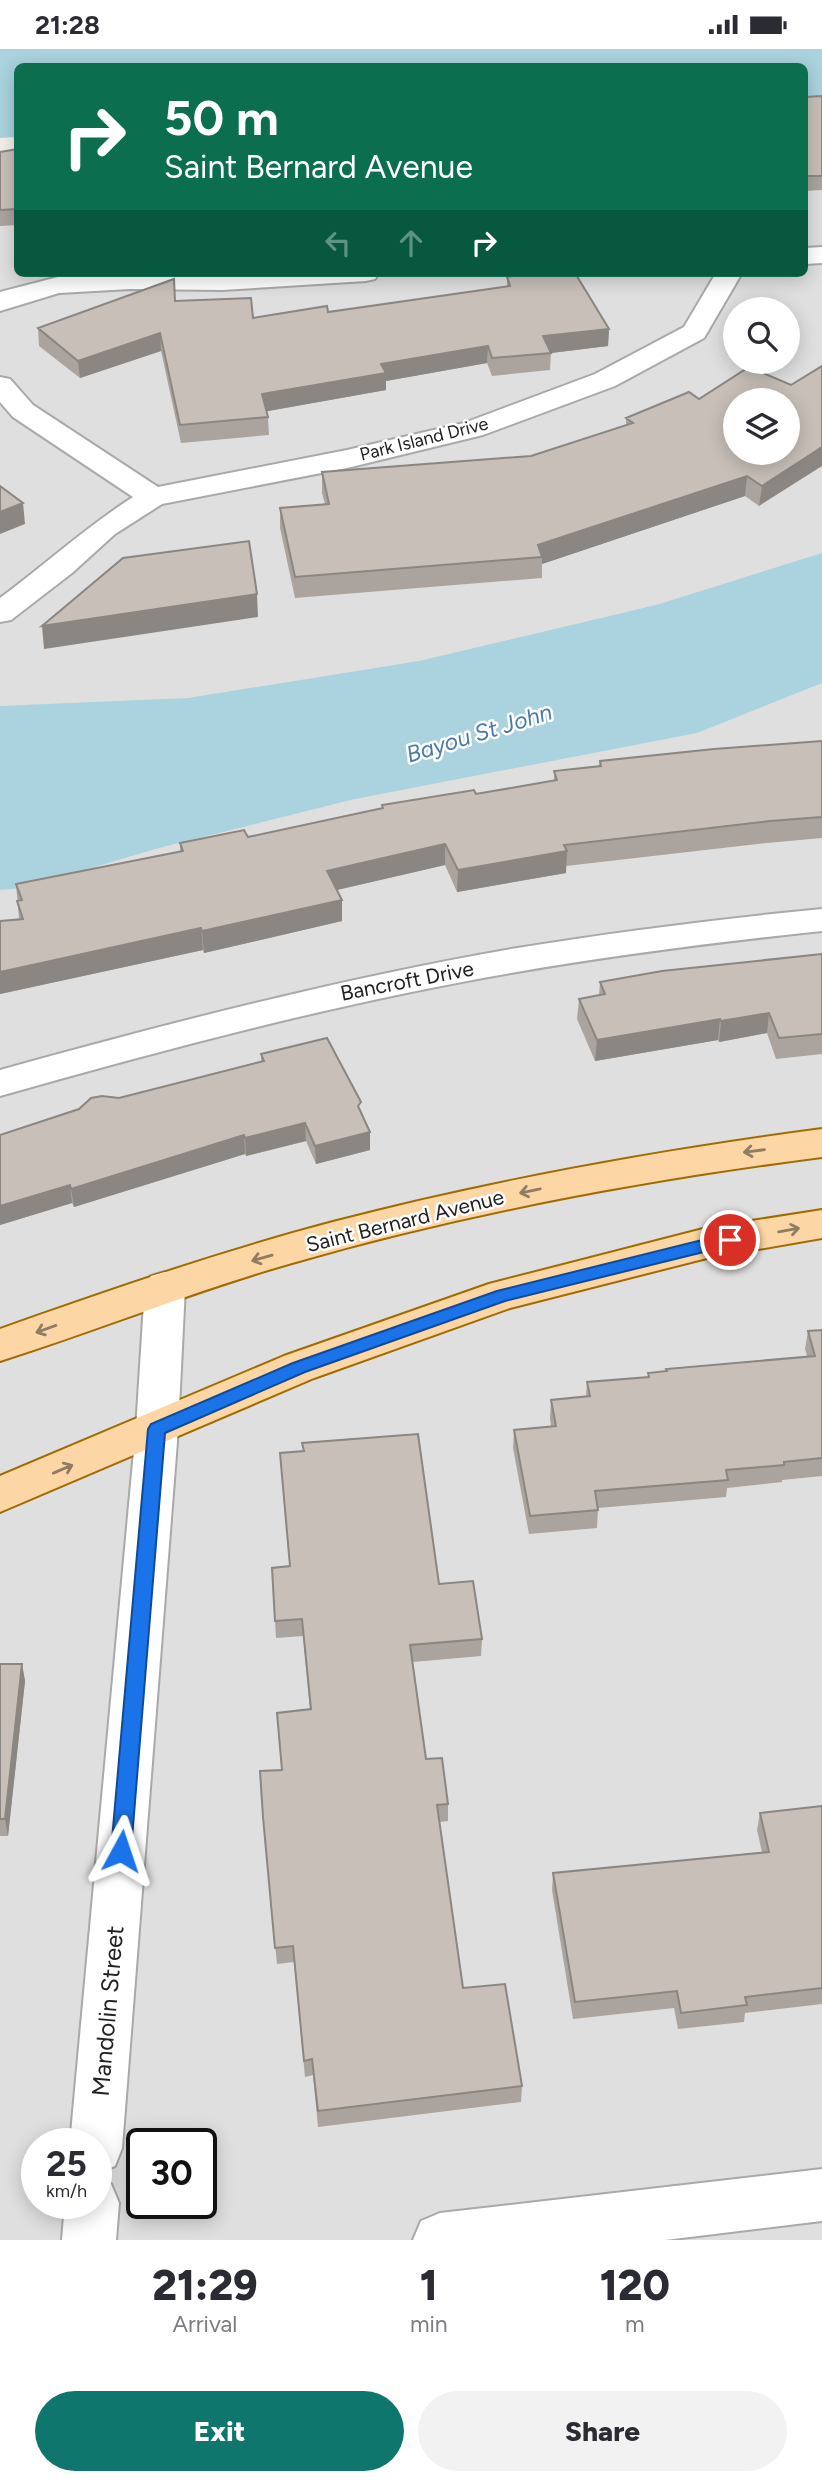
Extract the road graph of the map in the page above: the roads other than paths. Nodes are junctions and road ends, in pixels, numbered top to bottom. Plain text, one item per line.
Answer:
1 (302, 277) edge
2 (727, 277) edge
3 (0, 303) edge
4 (0, 385) edge
5 (153, 497) junction
6 (0, 613) edge
7 (822, 920) edge
8 (0, 1083) edge
9 (822, 1143) edge
10 (822, 1224) edge
11 (165, 1287) junction
12 (0, 1345) edge
13 (157, 1429) junction
14 (0, 1495) edge
15 (98, 2128) edge
16 (822, 2195) edge
17 (91, 2219) edge
18 (89, 2240) edge
19 (440, 2240) edge

1 - 3 street
2 - 5 street, Park Island Drive
4 - 5 street
5 - 6 street, Park Island Drive
7 - 8 street, Bancroft Drive
9 -> 11 main road, Saint Bernard Avenue
13 -> 10 main road
11 -> 12 main road, Saint Bernard Avenue
11 - 13 street, Mandolin Street
14 -> 13 main road
13 - 15 street, Mandolin Street
16 - 19 street
17 - 18 street

